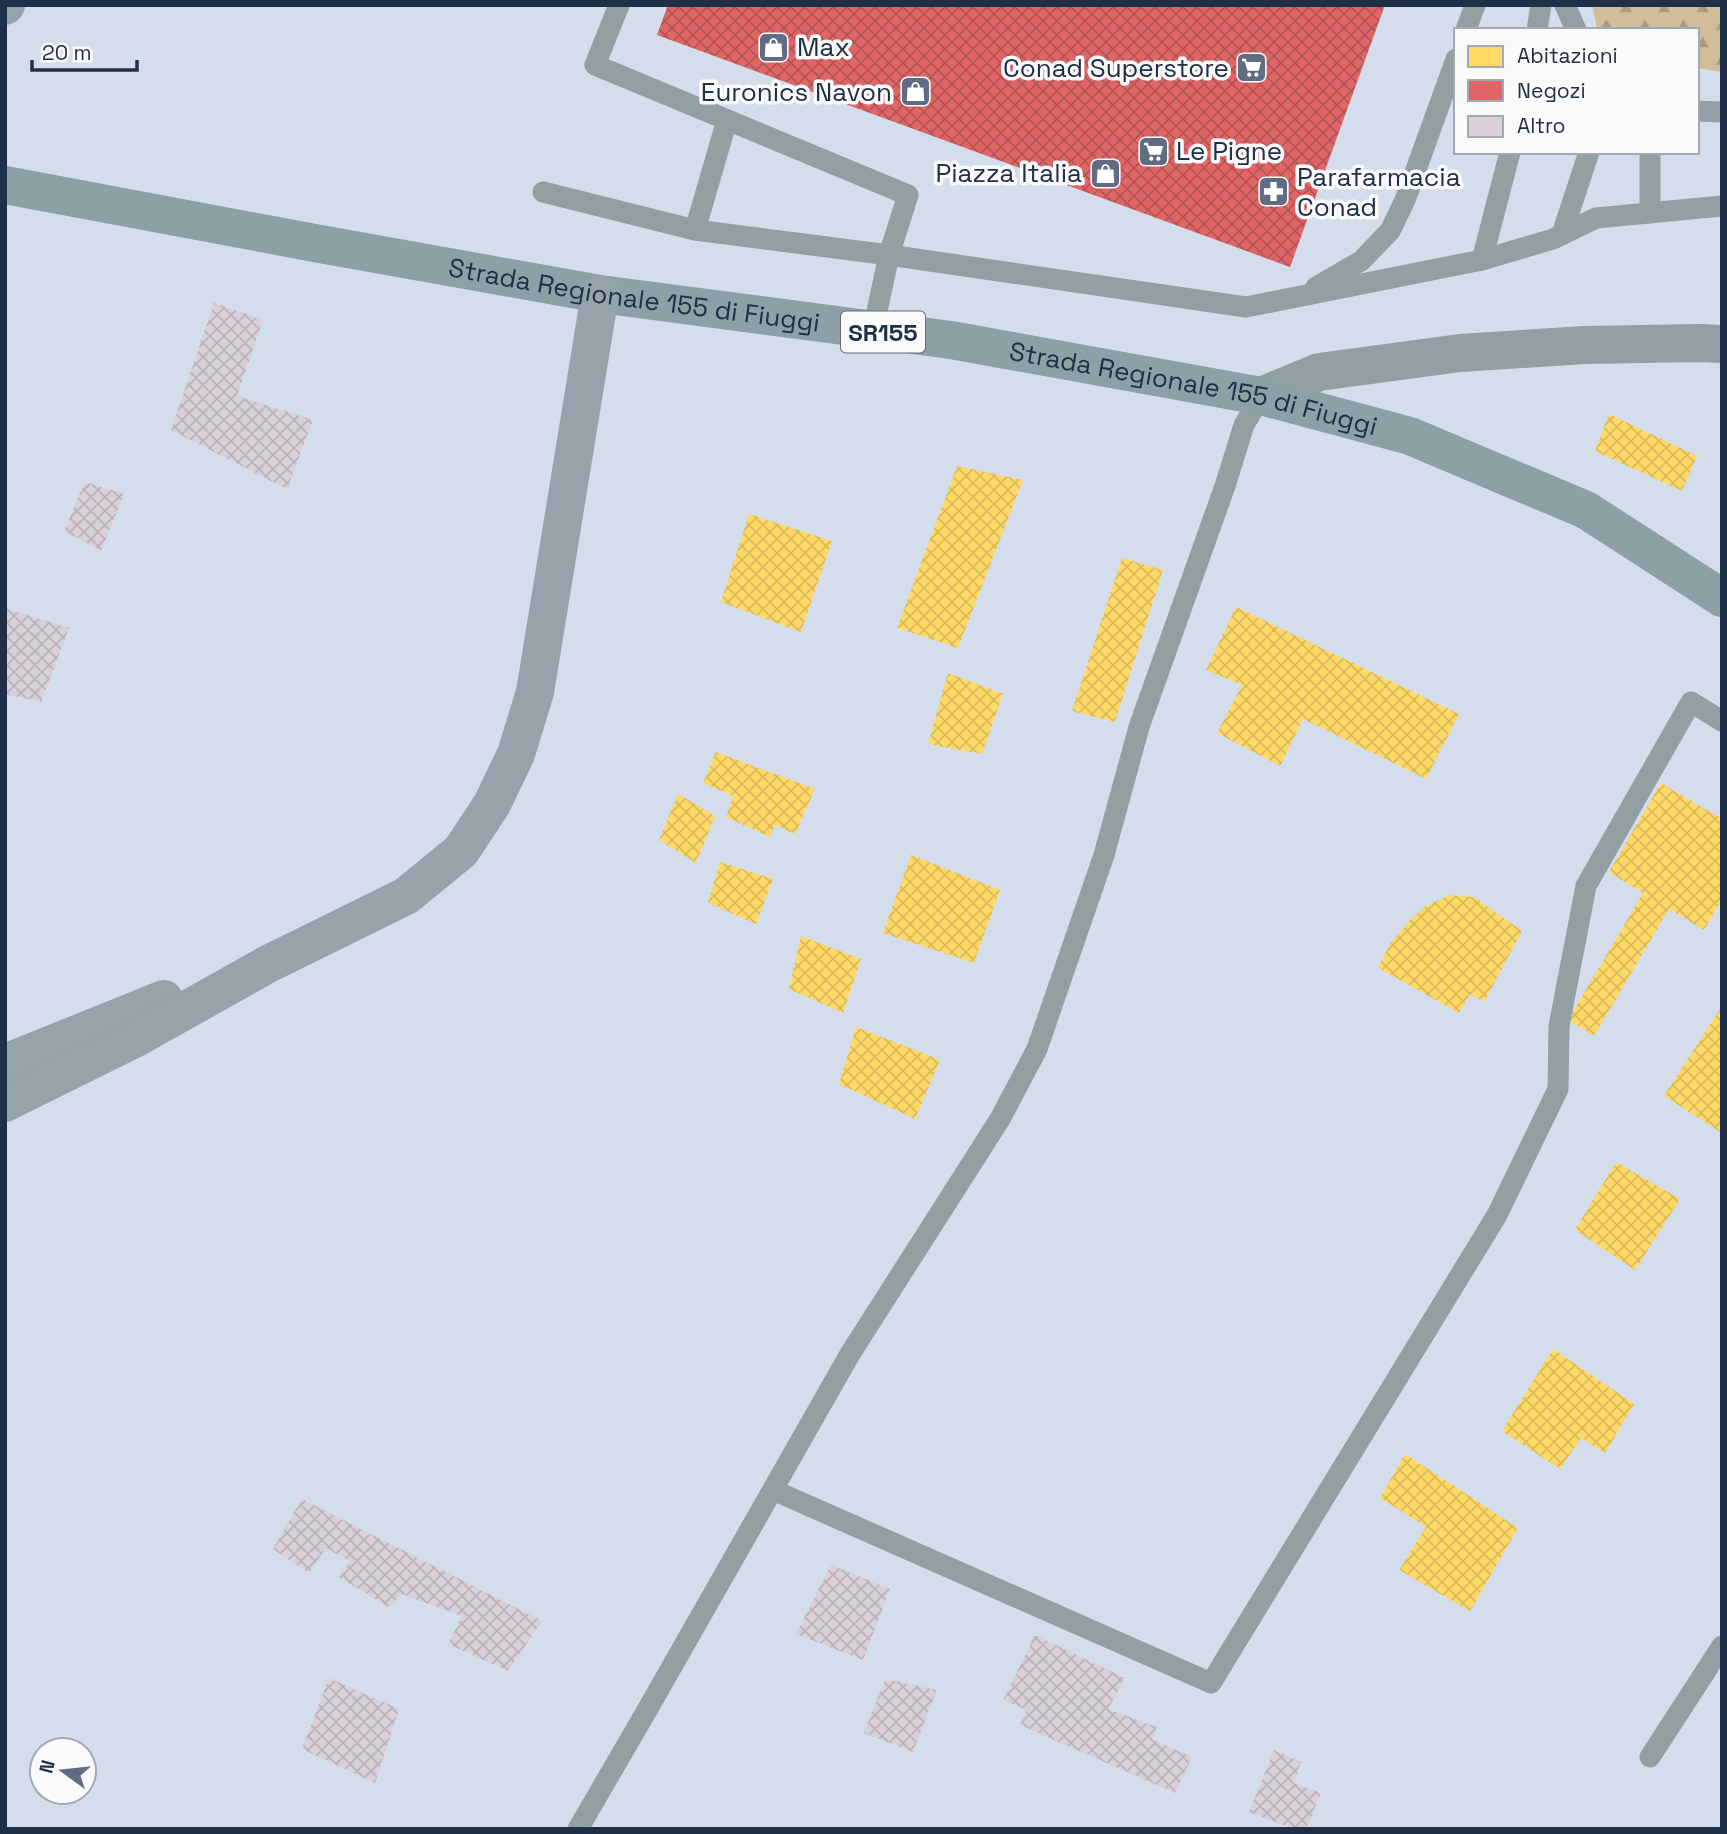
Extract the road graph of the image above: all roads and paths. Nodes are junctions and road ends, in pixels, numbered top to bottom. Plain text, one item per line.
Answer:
1 (619, 5) edge
2 (1475, 5) edge
3 (1541, 5) edge
4 (1565, 5) edge
5 (1467, 28) edge
6 (1536, 28) edge
7 (1575, 28) edge
8 (1454, 65) edge
9 (1699, 111) edge
10 (1722, 112) edge
11 (727, 120) junction
12 (1509, 154) edge
13 (1588, 154) edge
14 (1650, 154) edge
15 (5, 185) edge
16 (543, 192) dead end
17 (1722, 206) edge
18 (1650, 213) junction
19 (695, 230) junction
20 (1562, 234) junction
21 (889, 255) junction
22 (1482, 260) junction
23 (600, 294) junction
24 (1300, 296) junction
25 (873, 330) junction
26 (1722, 344) edge
27 (1261, 396) junction
28 (1722, 598) edge
29 (1722, 721) edge
30 (268, 964) junction
31 (5, 1063) edge
32 (5, 1103) edge
33 (773, 1490) junction
34 (1722, 1646) edge
35 (1650, 1757) dead end
36 (578, 1829) edge

1 - 11 lane
2 - 5 lane
3 - 6 lane
4 - 7 lane
8 - 24 lane
9 - 10 lane
11 - 19 lane
11 - 21 lane
12 - 22 lane
13 - 20 lane
14 - 18 lane
15 - 23 main road, Strada Regionale 155 di Fiuggi / SR155
16 - 19 lane
17 - 18 lane
18 - 20 lane
19 - 21 lane
20 - 22 lane
21 - 24 lane
21 - 25 lane
22 - 24 lane
23 - 25 main road, Strada Regionale 155 di Fiuggi / SR155
23 - 30 highway
25 - 27 main road, Strada Regionale 155 di Fiuggi / SR155
26 - 27 street
27 - 28 main road, Strada Regionale 155 di Fiuggi / SR155
27 - 33 lane
29 - 33 lane
30 - 31 highway
30 - 32 highway
33 - 36 lane
34 - 35 lane

